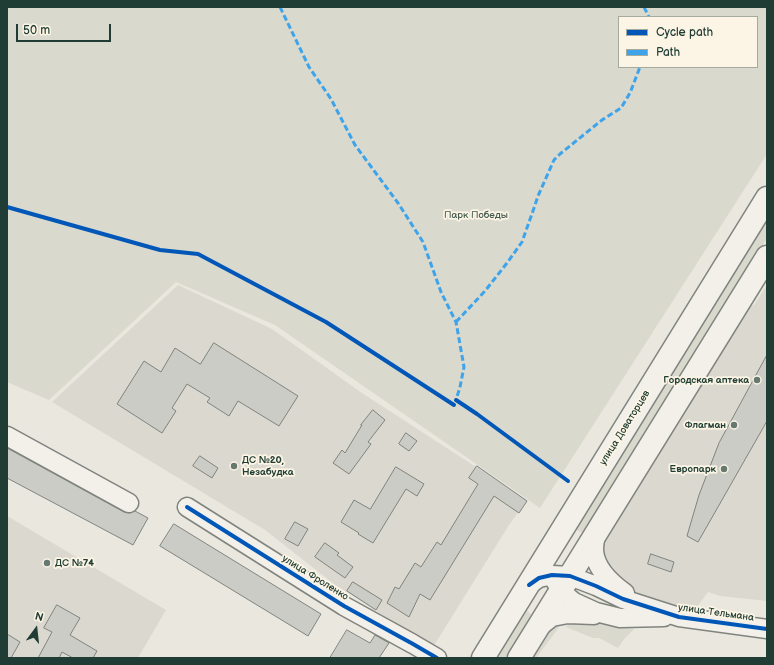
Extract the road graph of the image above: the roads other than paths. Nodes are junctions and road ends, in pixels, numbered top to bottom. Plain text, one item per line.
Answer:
1 (767, 198) edge
2 (767, 257) edge
3 (7, 436) edge
4 (129, 503) dead end
5 (187, 507) dead end
6 (596, 534) junction
7 (553, 545) junction
8 (561, 581) junction
9 (529, 585) junction
10 (646, 607) junction
11 (679, 617) junction
12 (620, 618) junction
13 (538, 628) junction
14 (767, 629) edge
15 (437, 658) edge
16 (483, 658) edge
17 (519, 658) edge

1 - 7 main road, улица Доваторцев
2 - 6 main road
3 - 4 street
5 - 15 street, улица Фроленко
6 - 8 main road
6 - 10 street, улица Тельмана
7 - 8 street
7 - 9 main road, улица Доваторцев
8 - 9 street
8 - 10 street, улица Тельмана
8 - 12 street, улица Тельмана
8 - 13 main road
9 - 16 main road, улица Доваторцев
10 - 11 street, улица Тельмана
11 - 12 street, улица Тельмана
11 - 14 street, улица Тельмана
12 - 13 street, улица Тельмана
13 - 17 main road

